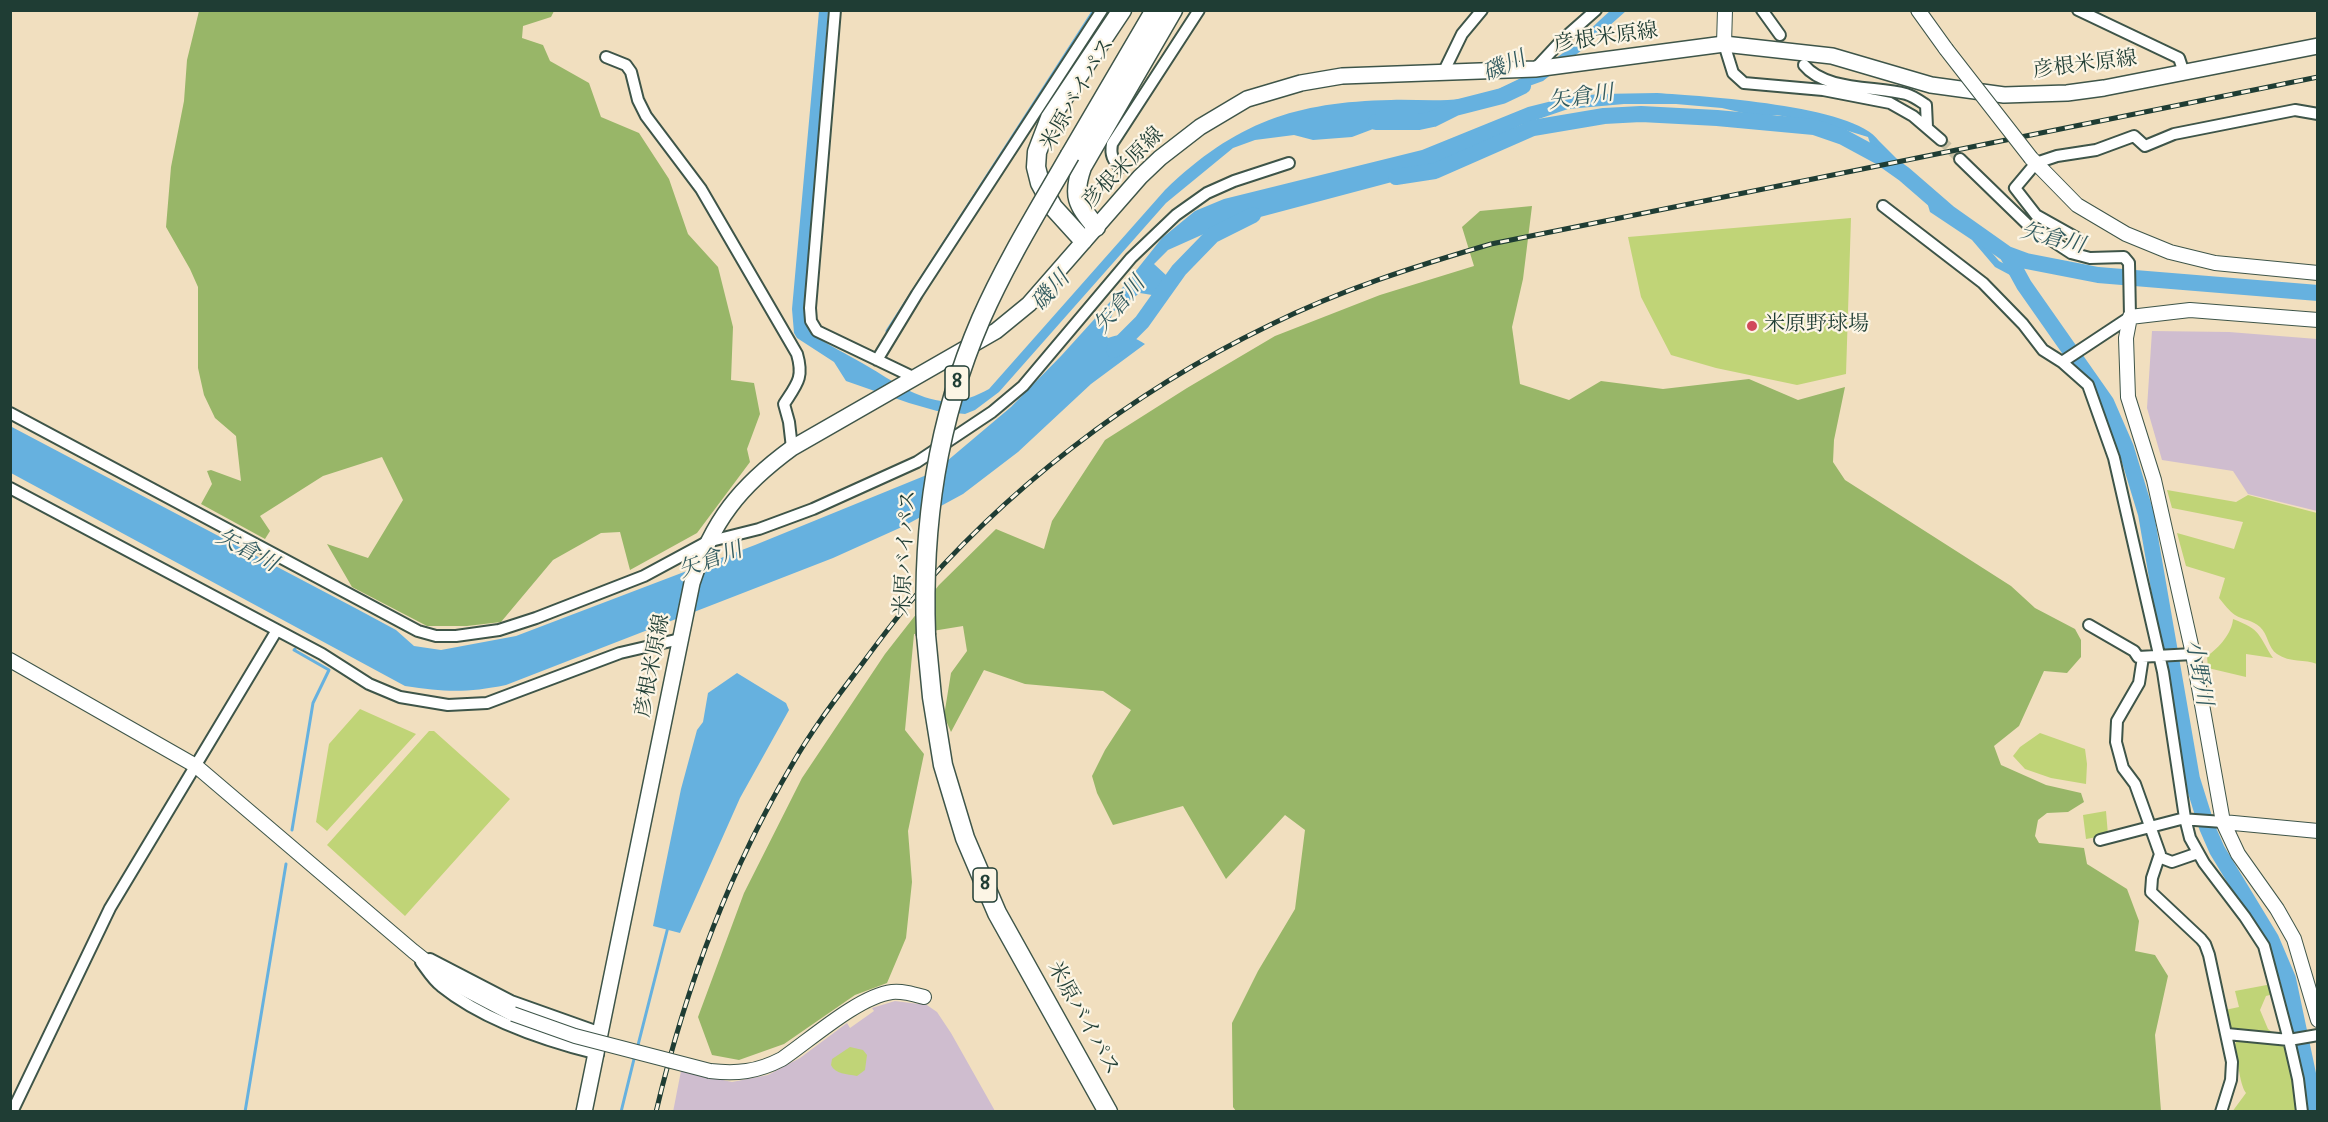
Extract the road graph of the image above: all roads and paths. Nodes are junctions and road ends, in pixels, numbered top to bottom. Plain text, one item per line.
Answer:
1 (835, 10) edge
2 (1102, 10) edge
3 (1122, 10) edge
4 (1155, 10) edge
5 (1173, 10) edge
6 (1199, 10) edge
7 (1482, 10) edge
8 (1596, 10) edge
9 (1725, 10) edge
10 (1762, 10) edge
11 (1918, 10) edge
12 (2078, 10) edge
13 (1780, 35) dead end
14 (1724, 44) junction
15 (2318, 46) edge
16 (606, 57) dead end
17 (1804, 65) dead end
18 (1535, 69) junction
19 (1444, 71) junction
20 (2184, 73) junction
21 (2318, 114) edge
22 (1927, 127) junction
23 (1941, 140) tunnel mouth
24 (1960, 159) tunnel mouth
25 (2033, 160) junction
26 (1289, 163) dead end
27 (1120, 168) dead end
28 (1883, 206) dead end
29 (1096, 227) junction
30 (1083, 240) junction
31 (2071, 253) junction
32 (2318, 273) edge
33 (2130, 310) junction
34 (2318, 320) edge
35 (877, 360) junction
36 (2062, 362) junction
37 (911, 381) junction
38 (10, 413) edge
39 (792, 448) junction
40 (10, 488) edge
41 (705, 547) junction
42 (2089, 625) dead end
43 (277, 630) junction
44 (681, 634) junction
45 (2189, 655) junction
46 (2143, 657) junction
47 (2160, 657) junction
48 (10, 660) edge
49 (196, 766) junction
50 (2187, 819) junction
51 (2219, 822) junction
52 (2150, 827) junction
53 (2318, 831) edge
54 (2100, 840) dead end
55 (2198, 853) junction
56 (2159, 857) junction
57 (413, 951) junction
58 (924, 997) dead end
59 (2318, 1020) edge
60 (601, 1033) junction
61 (2227, 1034) junction
62 (2317, 1035) edge
63 (2291, 1040) junction
64 (597, 1054) junction
65 (12, 1112) edge
66 (584, 1112) edge
67 (1108, 1112) edge
68 (2221, 1112) edge
69 (2302, 1112) edge

1 - 35 street
2 - 35 street
3 - 30 highway
4 - 67 highway, 米原バイパス / 8, bridge
5 - 29 highway
6 - 27 street
7 - 19 street
8 - 18 street
9 - 14 street
10 - 13 street
11 - 25 street, bridge
12 - 20 street
14 - 18 main road, 彦根米原線
14 - 20 main road, 彦根米原線
14 - 22 street
15 - 20 main road, 彦根米原線
16 - 39 street
17 - 22 street
18 - 19 main road, 彦根米原線
19 - 29 main road, 彦根米原線
21 - 25 street
22 - 23 street
24 - 31 street
25 - 31 street
25 - 32 street
26 - 41 street
28 - 36 street
29 - 30 main road, 彦根米原線
30 - 37 main road, 彦根米原線
31 - 33 street
33 - 34 street
33 - 36 street
33 - 45 street
35 - 37 street
36 - 47 street
37 - 39 main road, 彦根米原線
38 - 41 street
39 - 41 main road, 彦根米原線
40 - 43 street
41 - 44 main road, 彦根米原線
42 - 46 street
43 - 44 street
43 - 49 street
44 - 60 main road, 彦根米原線
45 - 47 street
45 - 51 street
46 - 47 street
46 - 52 street
47 - 50 street
48 - 49 street
49 - 57 street
49 - 65 street
50 - 51 street
50 - 52 street
50 - 55 street
51 - 53 street
51 - 59 street
52 - 54 street
52 - 56 street
55 - 56 street
55 - 63 street
56 - 61 street
57 - 58 street, bridge
57 - 60 street
57 - 64 street
60 - 64 main road, 彦根米原線
61 - 63 street
61 - 68 street
62 - 63 street
63 - 69 street
64 - 66 main road, 彦根米原線

